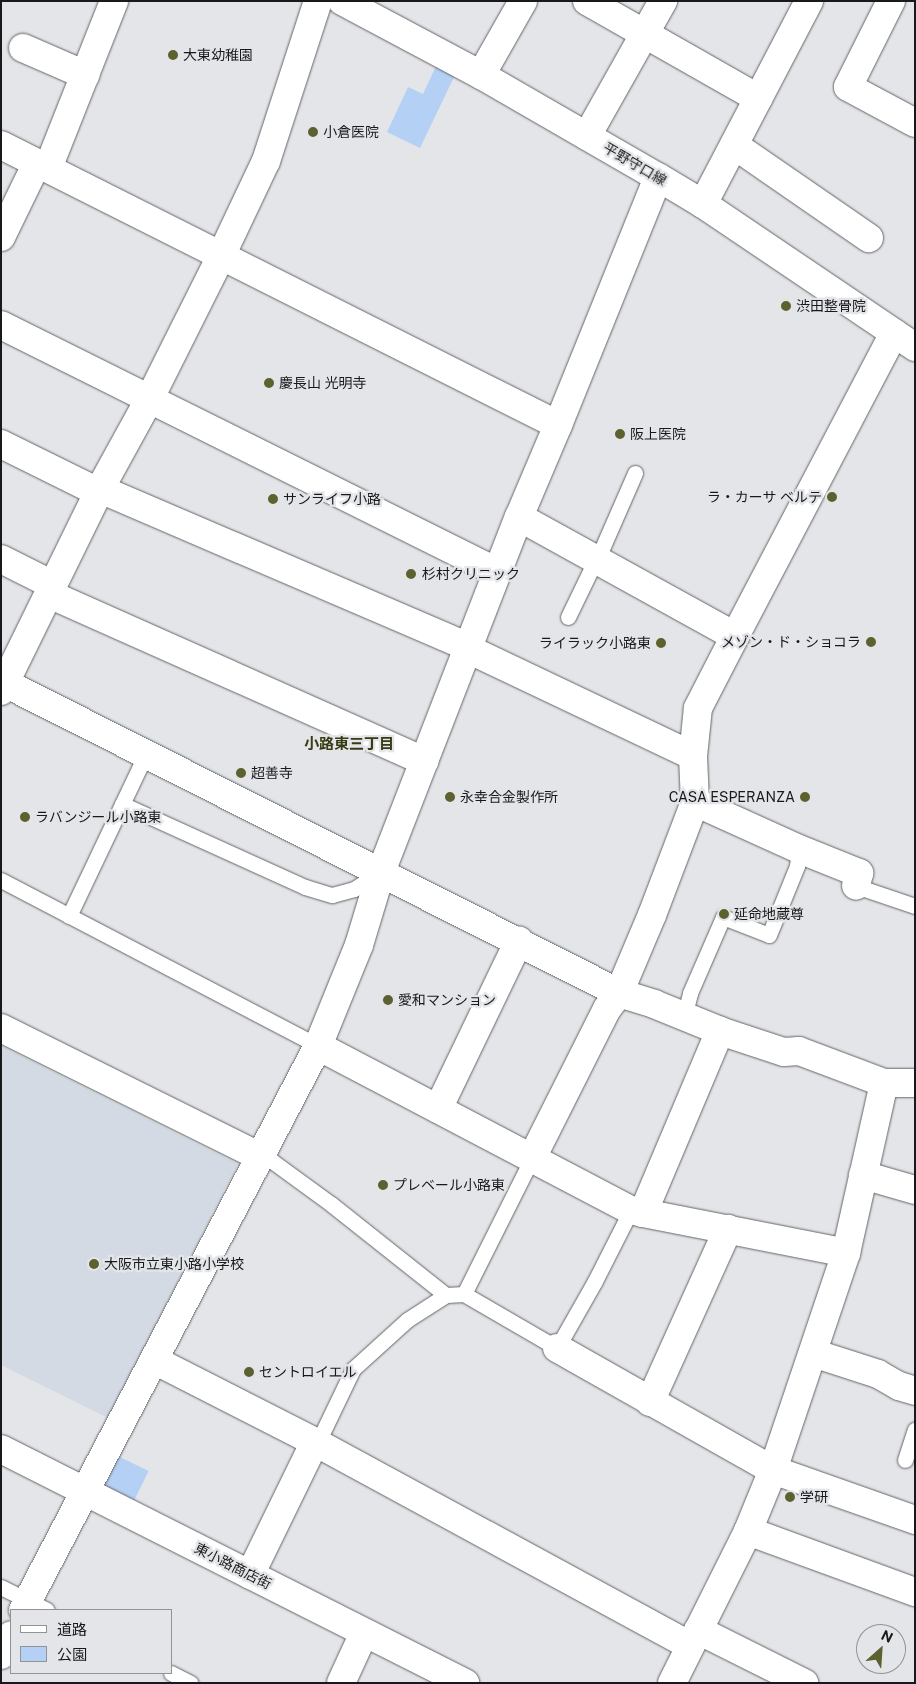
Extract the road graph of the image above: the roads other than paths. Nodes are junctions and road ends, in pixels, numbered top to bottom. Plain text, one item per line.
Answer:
1 (114, 1) edge
2 (318, 1) edge
3 (342, 1) edge
4 (523, 1) edge
5 (588, 1) edge
6 (663, 1) edge
7 (808, 1) edge
8 (892, 1) edge
9 (370, 8) edge
10 (645, 34) junction
11 (23, 48) dead end
12 (85, 74) junction
13 (481, 76) junction
14 (758, 98) junction
15 (915, 123) edge
16 (587, 136) junction
17 (1, 144) edge
18 (734, 145) junction
19 (42, 165) junction
20 (658, 177) junction
21 (703, 204) junction
22 (1, 237) edge
23 (869, 238) dead end
24 (221, 256) junction
25 (1, 325) edge
26 (904, 340) edge
27 (149, 400) junction
28 (558, 425) junction
29 (1, 444) edge
30 (635, 473) dead end
31 (99, 490) junction
32 (519, 517) junction
33 (1, 559) edge
34 (596, 559) junction
35 (497, 572) junction
36 (51, 589) junction
37 (568, 617) dead end
38 (735, 636) junction
39 (468, 648) junction
40 (3, 685) edge
41 (146, 754) junction
42 (693, 756) junction
43 (424, 761) junction
44 (695, 802) junction
45 (122, 804) junction
46 (799, 850) junction
47 (381, 872) junction
48 (1, 880) edge
49 (856, 886) joint
50 (915, 906) edge
51 (69, 916) junction
52 (519, 941) junction
53 (619, 992) junction
54 (684, 1016) junction
55 (1, 1028) edge
56 (720, 1031) junction
57 (318, 1046) junction
58 (914, 1082) edge
59 (884, 1083) junction
60 (438, 1109) junction
61 (261, 1157) junction
62 (532, 1158) junction
63 (863, 1175) junction
64 (915, 1190) edge
65 (637, 1211) junction
66 (728, 1228) junction
67 (846, 1253) junction
68 (464, 1294) junction
69 (446, 1295) junction
70 (557, 1348) junction
71 (813, 1354) junction
72 (154, 1360) junction
73 (915, 1391) edge
74 (650, 1402) junction
75 (915, 1430) edge
76 (316, 1443) junction
77 (1, 1449) edge
78 (905, 1460) dead end
79 (774, 1470) junction
80 (85, 1491) junction
81 (915, 1520) edge
82 (748, 1531) junction
83 (250, 1575) junction
84 (1, 1587) edge
85 (915, 1592) edge
86 (33, 1607) edge
87 (364, 1633) junction
88 (10, 1637) edge
89 (694, 1638) junction
90 (1, 1655) edge
91 (172, 1674) edge
92 (191, 1683) edge
93 (340, 1683) edge
94 (465, 1683) edge
95 (672, 1683) edge
96 (804, 1683) edge

1 - 12 street
2 - 24 street
3 - 9 street, 平野守口線
4 - 13 street
5 - 10 street
6 - 10 street
7 - 14 street
8 - 15 street
9 - 13 street, 平野守口線
10 - 14 street
10 - 16 street
11 - 12 street
12 - 19 street
13 - 16 street, 平野守口線
14 - 18 street
16 - 20 street, 平野守口線
17 - 19 street
18 - 21 street
18 - 23 street
19 - 22 street
19 - 24 street
20 - 21 street, 平野守口線
20 - 28 street
21 - 26 street, 平野守口線
24 - 27 street
24 - 28 street
25 - 27 street
26 - 38 street
27 - 31 street
27 - 35 street
28 - 32 street
29 - 31 street
30 - 34 lane
31 - 36 street
31 - 39 street
32 - 34 street
32 - 35 street
33 - 36 street
34 - 37 lane
34 - 38 street
35 - 39 street
36 - 40 street
36 - 43 street
38 - 42 street
39 - 42 street
39 - 43 street
40 - 41 street
41 - 45 lane
41 - 47 street
42 - 44 street
43 - 47 street
44 - 46 street
44 - 53 street
45 - 47 lane
45 - 51 lane
46 - 49 street
46 - 54 lane
47 - 52 street
47 - 57 street
48 - 51 lane
49 - 50 lane
51 - 57 lane
52 - 53 street
52 - 60 street
53 - 54 street
53 - 62 street
54 - 56 street
55 - 61 street
56 - 59 street
56 - 65 street
57 - 60 street
57 - 61 street
58 - 59 street
59 - 63 street
60 - 62 street
61 - 69 lane
61 - 72 street
62 - 65 street
62 - 68 lane
63 - 64 street
63 - 67 street
65 - 66 street
65 - 70 lane
66 - 67 street
66 - 74 street
67 - 71 street
68 - 69 lane
68 - 70 lane
69 - 76 lane
70 - 74 street
71 - 73 street
71 - 79 street
72 - 76 street
72 - 80 street
74 - 79 street
75 - 78 lane
76 - 83 street
76 - 89 street
77 - 80 street, 東小路商店街
79 - 81 street
79 - 82 street
80 - 83 street, 東小路商店街
80 - 86 street
82 - 85 street
82 - 89 street
83 - 87 street, 東小路商店街
84 - 86 lane
87 - 93 street
87 - 94 street, 東小路商店街
88 - 90 street
89 - 95 street
89 - 96 street
91 - 92 lane

